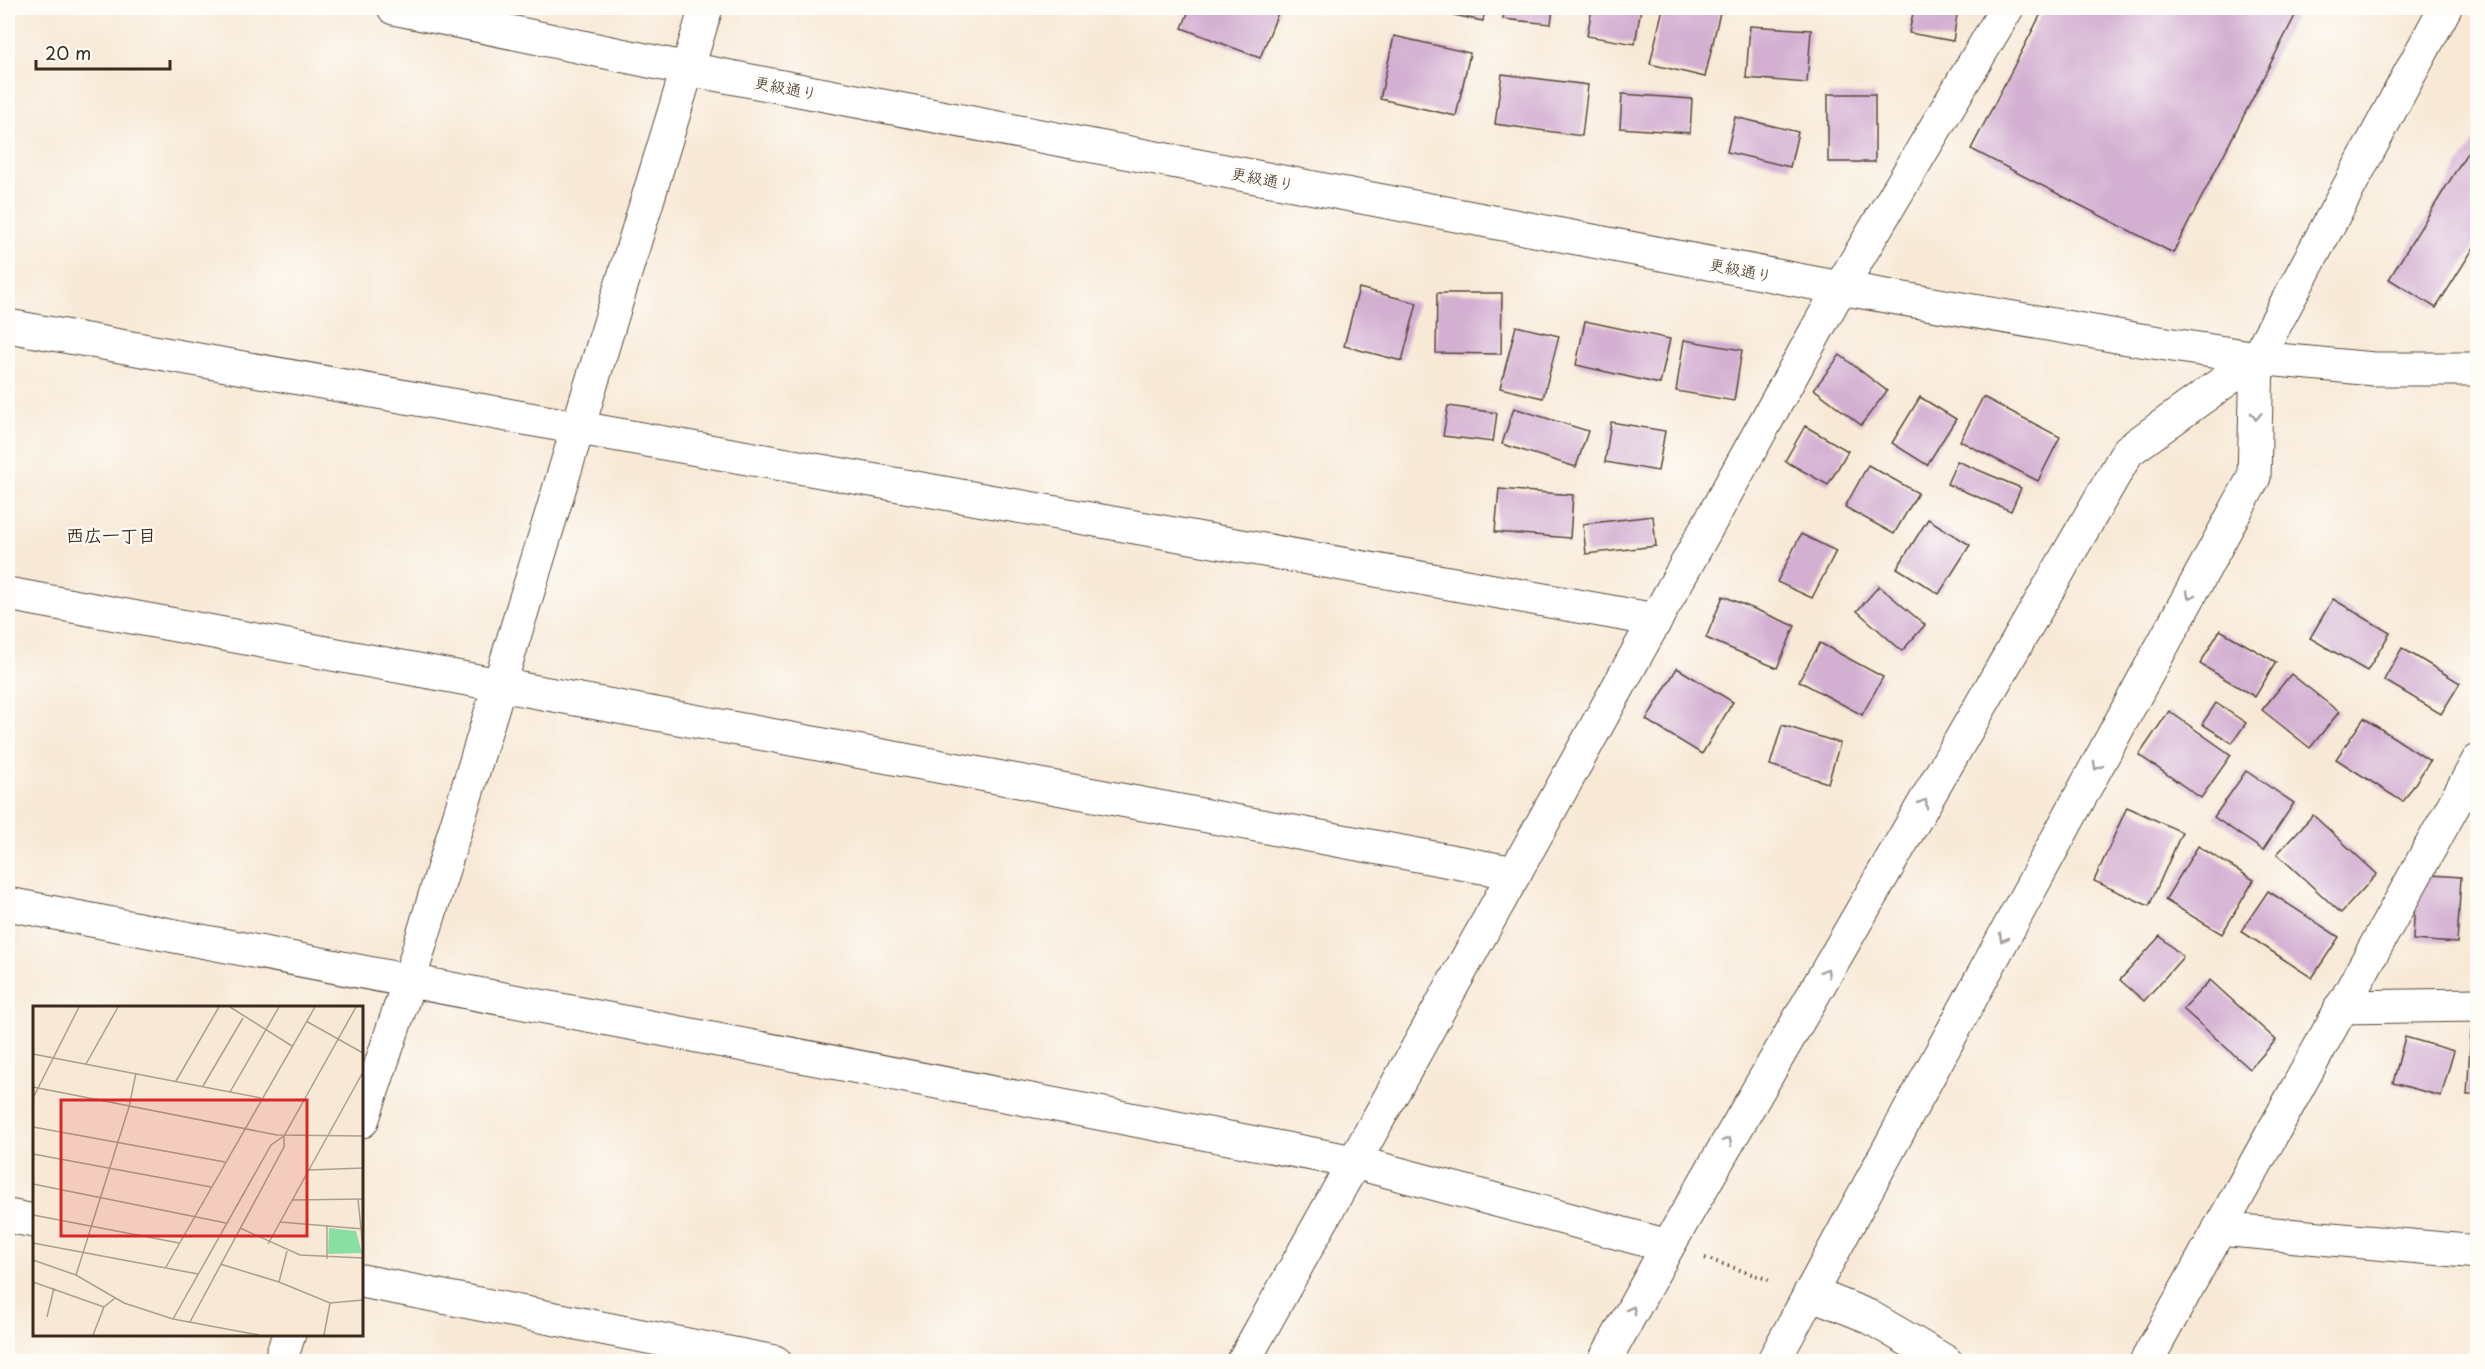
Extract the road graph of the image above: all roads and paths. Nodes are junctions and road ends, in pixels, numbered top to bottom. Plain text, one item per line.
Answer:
1 (394, 8) edge
2 (706, 8) edge
3 (2007, 8) edge
4 (2445, 8) edge
5 (688, 69) junction
6 (1840, 288) junction
7 (8, 326) edge
8 (2258, 358) junction
9 (2478, 369) edge
10 (577, 428) junction
11 (8, 594) edge
12 (1656, 620) junction
13 (500, 685) junction
14 (2478, 761) edge
15 (1515, 873) junction
16 (8, 904) edge
17 (409, 981) junction
18 (2478, 1005) edge
19 (2341, 1007) junction
20 (363, 1118) edge
21 (1354, 1162) junction
22 (8, 1216) edge
23 (33, 1221) edge
24 (2219, 1229) junction
25 (1668, 1246) junction
26 (2478, 1252) edge
27 (363, 1281) edge
28 (1810, 1293) junction
29 (289, 1336) edge
30 (280, 1362) edge
31 (776, 1362) edge
32 (1243, 1362) edge
33 (1604, 1362) edge
34 (1773, 1362) edge
35 (1946, 1362) edge
36 (2146, 1362) edge

1 - 5 street, 更級通り
2 - 5 street
3 - 6 street
4 - 8 street
5 - 6 street, 更級通り
5 - 10 street
6 - 8 street, 更級通り
6 - 12 street
7 - 10 street
8 - 9 street, 更級通り
25 -> 8 street
8 -> 28 street
10 - 12 street
10 - 13 street
11 - 13 street
12 - 15 street
13 - 15 street
13 - 17 street
14 - 19 street
15 - 21 street
16 - 17 street
17 - 20 street
17 - 21 street
18 - 19 street
19 - 24 street
21 - 25 street
21 - 32 street
22 - 23 street
24 - 26 street
24 - 36 street
25 - 28 path
33 -> 25 street
27 - 31 street
28 - 34 street
28 - 35 street
29 - 30 street

